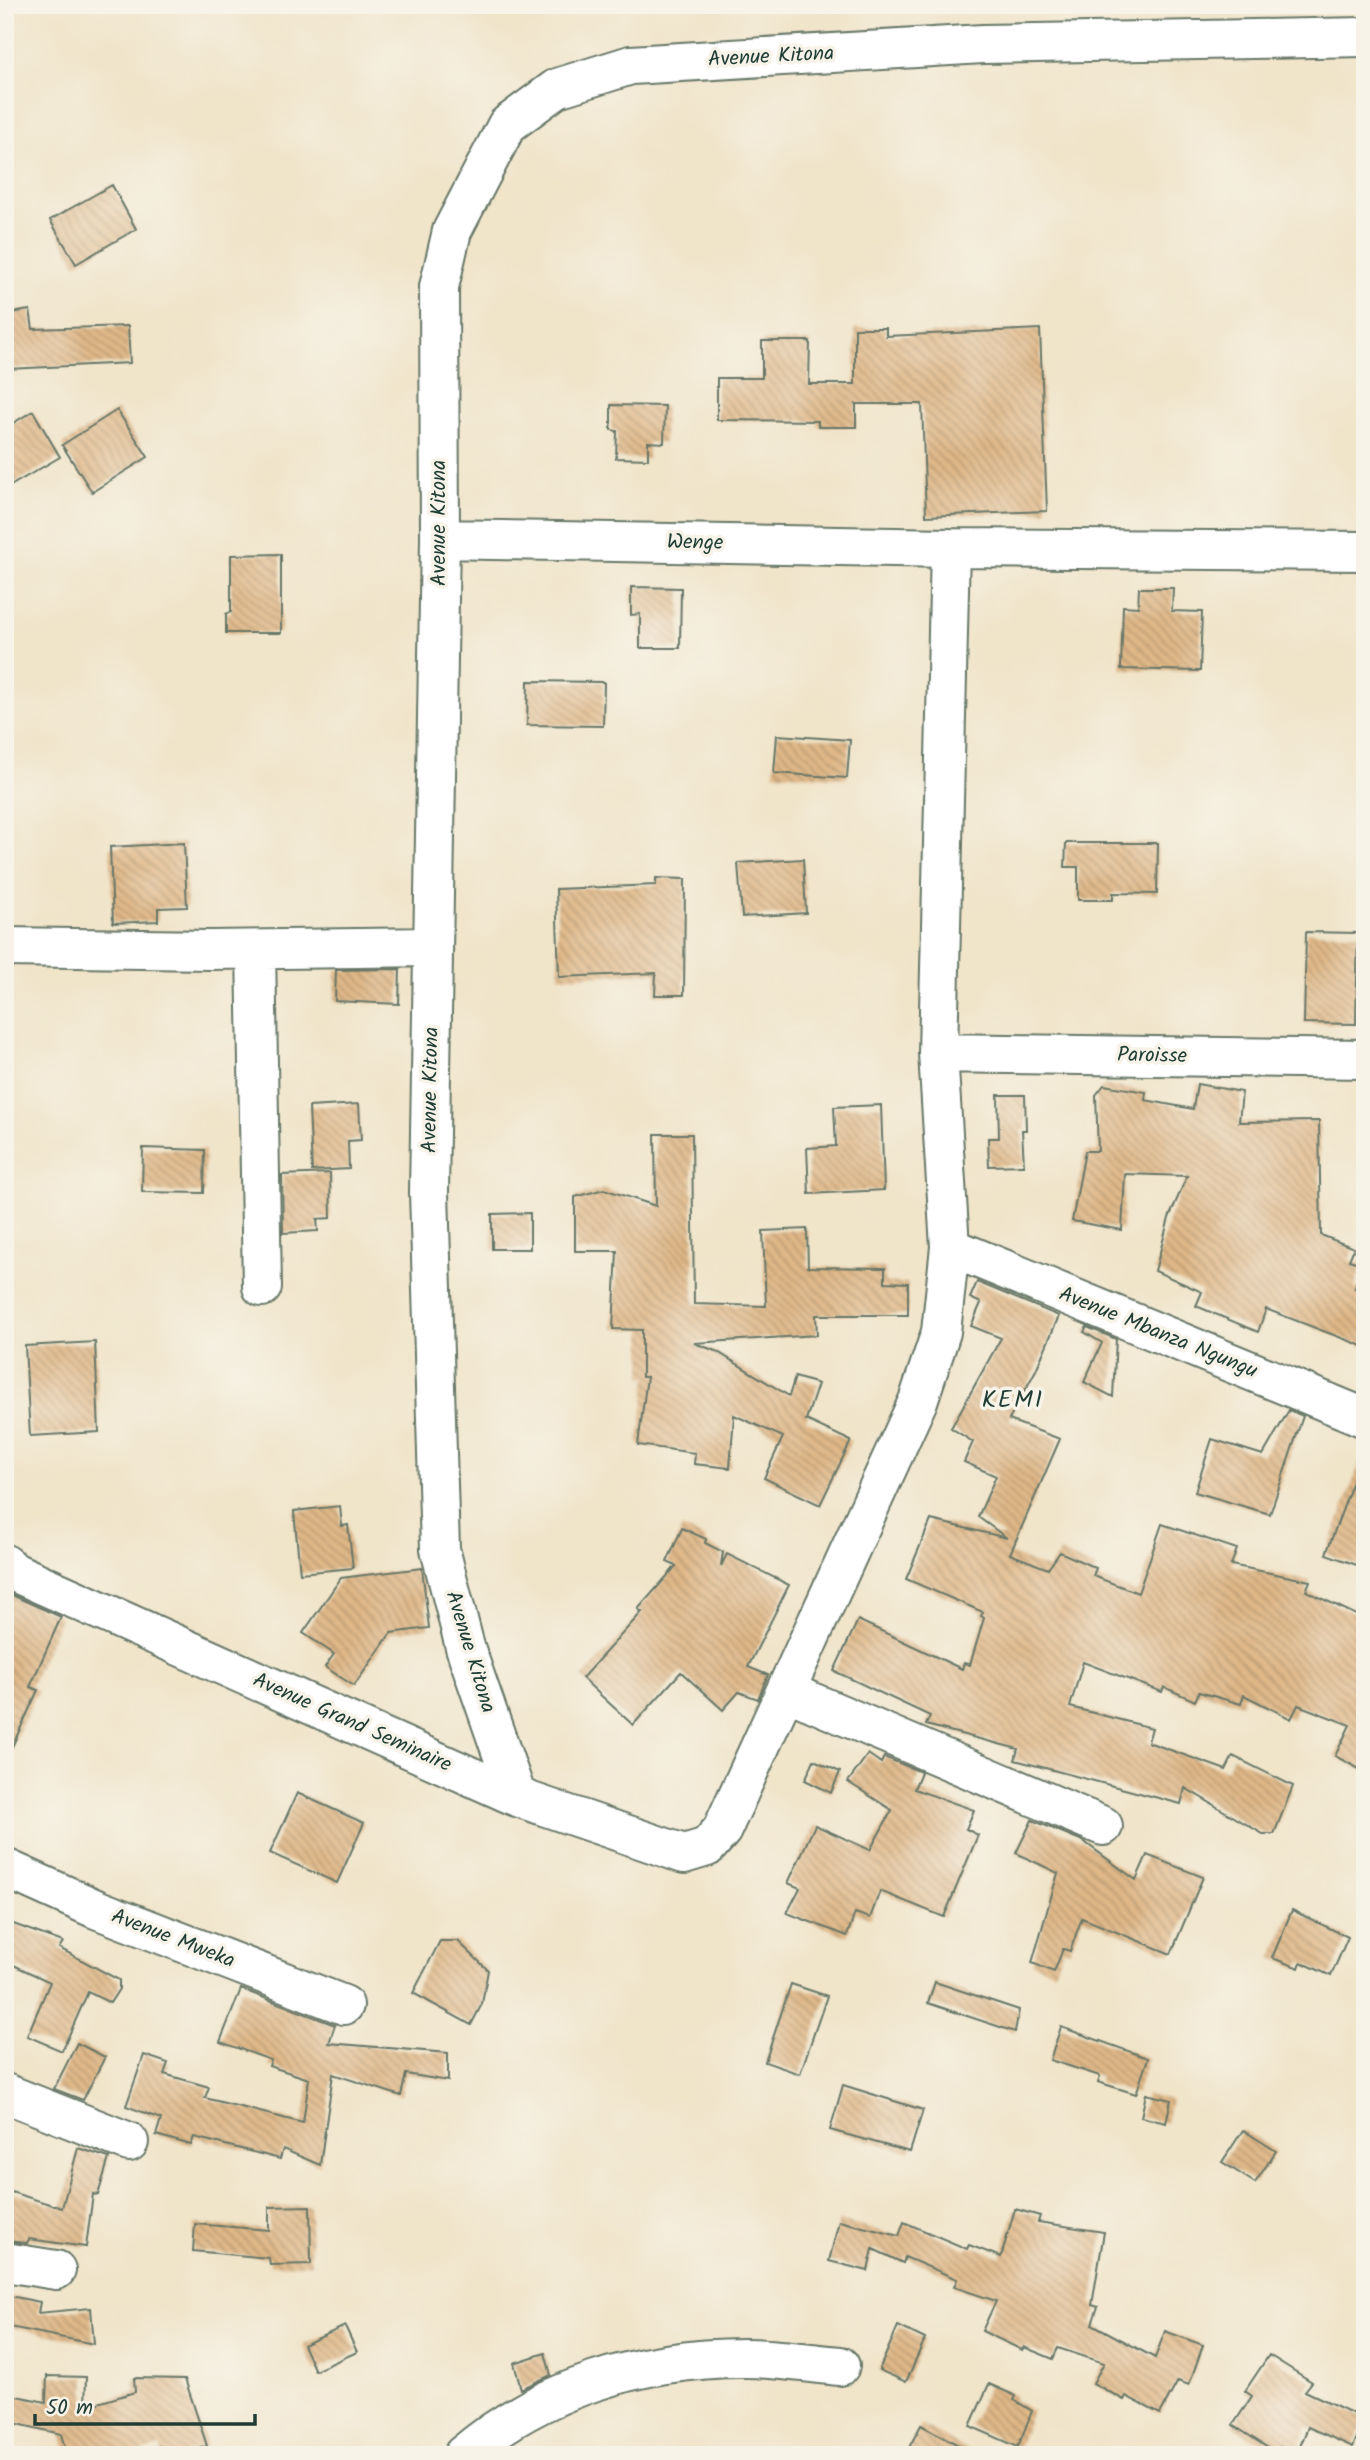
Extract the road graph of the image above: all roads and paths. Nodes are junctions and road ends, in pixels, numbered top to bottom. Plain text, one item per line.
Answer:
1 (1365, 37) edge
2 (440, 539) junction
3 (950, 548) junction
4 (1365, 551) edge
5 (5, 947) edge
6 (432, 947) junction
7 (256, 950) junction
8 (939, 1054) junction
9 (1365, 1059) edge
10 (950, 1247) junction
11 (262, 1287) dead end
12 (1365, 1418) edge
13 (5, 1564) edge
14 (786, 1691) junction
15 (517, 1797) junction
16 (1103, 1826) dead end
17 (5, 1868) edge
18 (344, 2005) dead end
19 (5, 2094) edge
20 (128, 2143) dead end
21 (5, 2262) edge
22 (56, 2270) dead end
23 (839, 2365) dead end
24 (463, 2455) edge

1 - 2 street, Avenue Kitona
2 - 3 street, Wenge
2 - 6 street, Avenue Kitona
3 - 4 street, Wenge
3 - 8 street
5 - 7 street
6 - 7 street
6 - 15 street, Avenue Kitona
7 - 11 street
8 - 9 street, Paroisse
8 - 10 street
10 - 12 street, Avenue Mbanza Ngungu
10 - 14 street
13 - 15 street, Avenue Grand Seminaire
14 - 15 street, Avenue Grand Seminaire
14 - 16 street
17 - 18 street, Avenue Mweka
19 - 20 street
21 - 22 street
23 - 24 street

